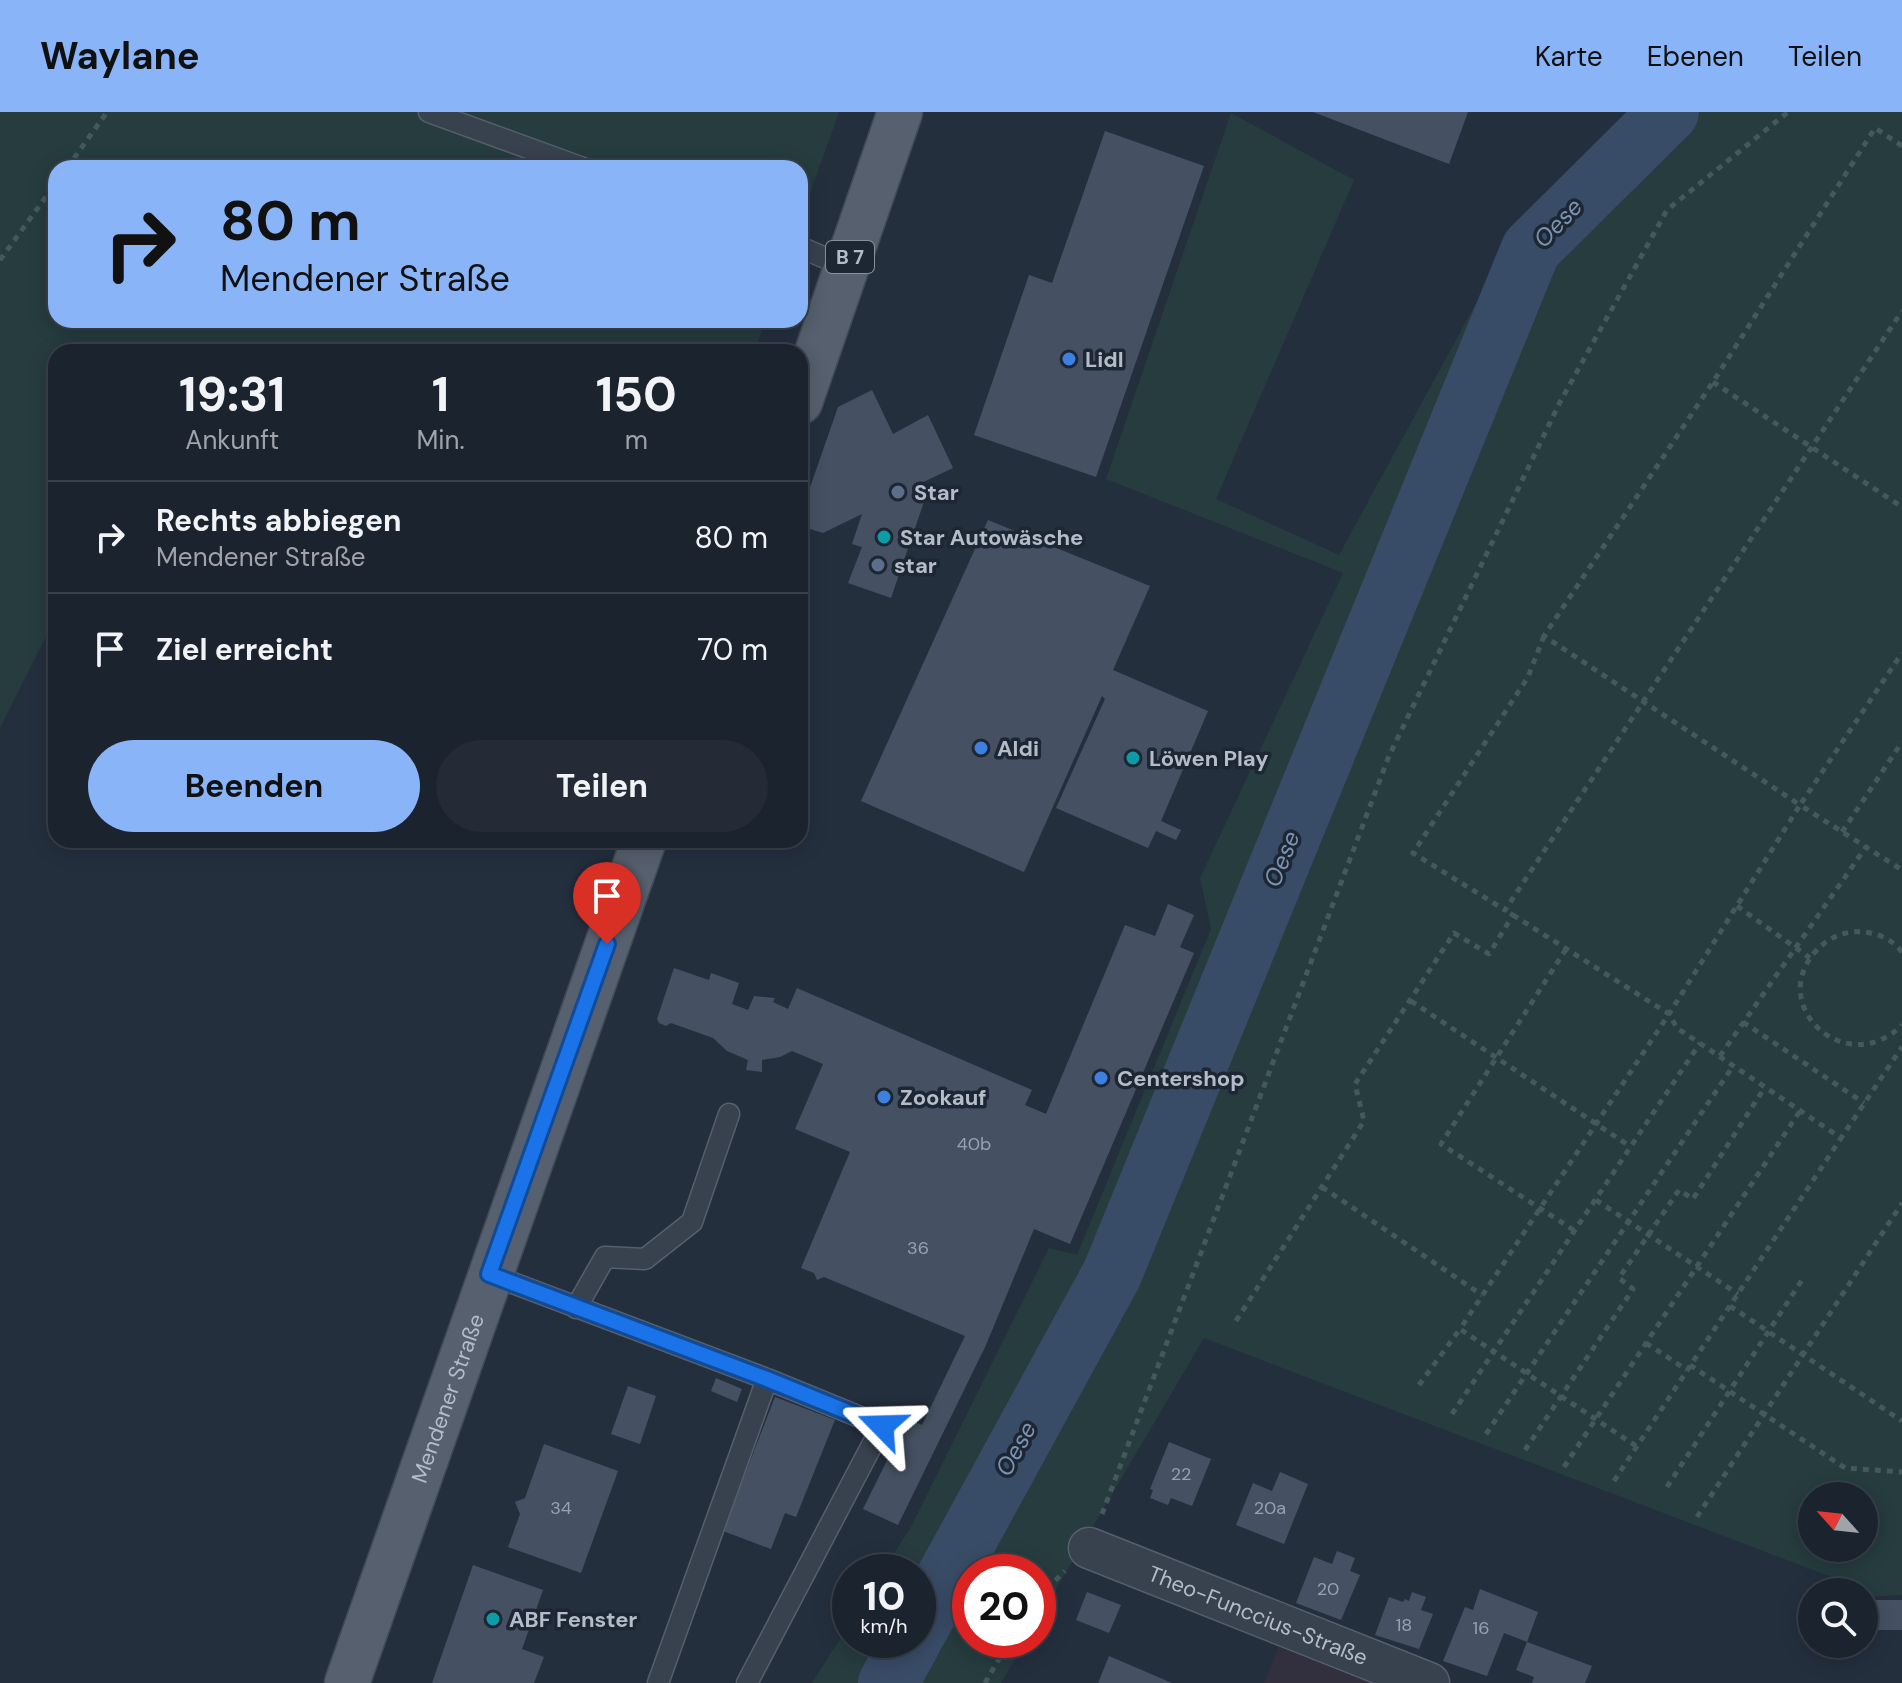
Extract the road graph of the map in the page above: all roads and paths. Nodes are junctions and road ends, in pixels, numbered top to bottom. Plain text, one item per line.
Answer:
1 (107, 112) edge
2 (429, 112) edge
3 (900, 112) edge
4 (1788, 112) edge
5 (1902, 146) edge
6 (73, 160) edge
7 (561, 160) edge
8 (48, 194) edge
9 (808, 250) edge
10 (0, 260) edge
11 (846, 267) junction
12 (1902, 311) edge
13 (808, 379) edge
14 (1713, 382) junction
15 (1811, 447) junction
16 (1902, 507) edge
17 (1544, 636) junction
18 (1902, 653) edge
19 (1642, 701) junction
20 (1902, 742) edge
21 (1800, 805) junction
22 (1842, 832) junction
23 (1866, 847) junction
24 (641, 848) edge
25 (1902, 870) edge
26 (1737, 906) junction
27 (1505, 910) junction
28 (1513, 915) junction
29 (1796, 946) junction
30 (1566, 949) junction
31 (1902, 952) edge
32 (1810, 958) junction
33 (1411, 1001) junction
34 (1669, 1014) junction
35 (1743, 1022) junction
36 (1902, 1025) edge
37 (1700, 1043) junction
38 (1902, 1047) edge
39 (1719, 1056) junction
40 (1496, 1057) junction
41 (1733, 1066) junction
42 (1765, 1087) junction
43 (1864, 1103) junction
44 (1800, 1111) junction
45 (729, 1114) dead end
46 (1596, 1124) junction
47 (1841, 1138) junction
48 (1631, 1147) junction
49 (1322, 1187) junction
50 (1596, 1200) junction
51 (1902, 1203) edge
52 (1540, 1208) junction
53 (1628, 1223) junction
54 (1575, 1231) junction
55 (1648, 1235) junction
56 (1697, 1267) junction
57 (489, 1274) junction
58 (1802, 1280) dead end
59 (1738, 1294) junction
60 (1482, 1295) junction
61 (1730, 1306) junction
62 (576, 1308) junction
63 (1236, 1321) dead end
64 (1460, 1329) junction
65 (1768, 1332) junction
66 (1646, 1343) junction
67 (1495, 1352) junction
68 (1804, 1354) junction
69 (1689, 1367) junction
70 (1527, 1374) junction
71 (767, 1379) junction
72 (1419, 1385) dead end
73 (1730, 1392) junction
74 (1561, 1396) junction
75 (1452, 1414) dead end
76 (1764, 1415) junction
77 (1596, 1419) junction
78 (1902, 1421) edge
79 (1486, 1434) dead end
80 (1636, 1446) junction
81 (1525, 1450) dead end
82 (1564, 1467) dead end
83 (1902, 1472) edge
84 (1614, 1481) dead end
85 (1667, 1487) dead end
86 (1697, 1517) dead end
87 (1089, 1548) joint
88 (1000, 1658) edge
89 (347, 1683) edge
90 (658, 1683) edge
91 (747, 1683) edge
92 (985, 1683) edge
93 (1429, 1683) edge

1 - 6 path
2 - 7 lane
3 - 11 main road, B 7
4 - 87 path
5 - 14 path
8 - 10 path
9 - 11 lane
11 - 13 main road, B 7
12 - 15 path
14 - 15 path
14 - 17 path
15 - 16 path
15 - 19 path
17 - 19 path
17 - 27 path
18 - 21 path
19 - 21 path
19 - 27 path
20 - 22 path
21 - 22 path
21 - 26 path
22 - 23 path
23 - 25 path
23 - 29 path
24 - 57 main road, Mendener Straße
26 - 29 path
26 - 34 path
27 - 28 path
28 - 30 path
28 - 33 path
29 - 32 path
29 - 35 path
30 - 34 path
30 - 40 path
31 - 32 path
32 - 36 path
33 - 40 path
33 - 49 path
34 - 37 path
34 - 46 path
35 - 39 path
35 - 43 path
37 - 39 path
37 - 48 path
38 - 43 path
39 - 41 path
40 - 46 path
40 - 52 path
41 - 42 path
41 - 53 path
42 - 44 path
42 - 55 path
43 - 47 path
44 - 47 path
44 - 56 path
45 - 62 lane
46 - 48 path
46 - 52 path
47 - 59 path
48 - 50 path
49 - 60 path
49 - 63 path
50 - 53 path
50 - 54 path
51 - 68 path
52 - 54 path
52 - 60 path
53 - 55 path
53 - 70 path
54 - 67 path
55 - 56 path
55 - 74 path
56 - 59 path
56 - 66 path
57 - 62 lane
57 - 89 main road, Mendener Straße
58 - 65 path
59 - 61 path
60 - 64 path
61 - 65 path
61 - 69 path
62 - 71 lane
64 - 67 path
64 - 72 path
65 - 68 path
65 - 73 path
66 - 69 path
66 - 77 path
67 - 70 path
67 - 75 path
68 - 76 path
68 - 78 path
69 - 73 path
69 - 80 path
70 - 74 path
70 - 79 path
71 - 90 lane
71 - 91 lane
73 - 76 path
73 - 85 path
74 - 77 path
74 - 81 path
76 - 83 path
76 - 86 path
77 - 80 path
77 - 82 path
80 - 84 path
87 - 93 street, Theo-Funccius-Straße
88 - 92 path

